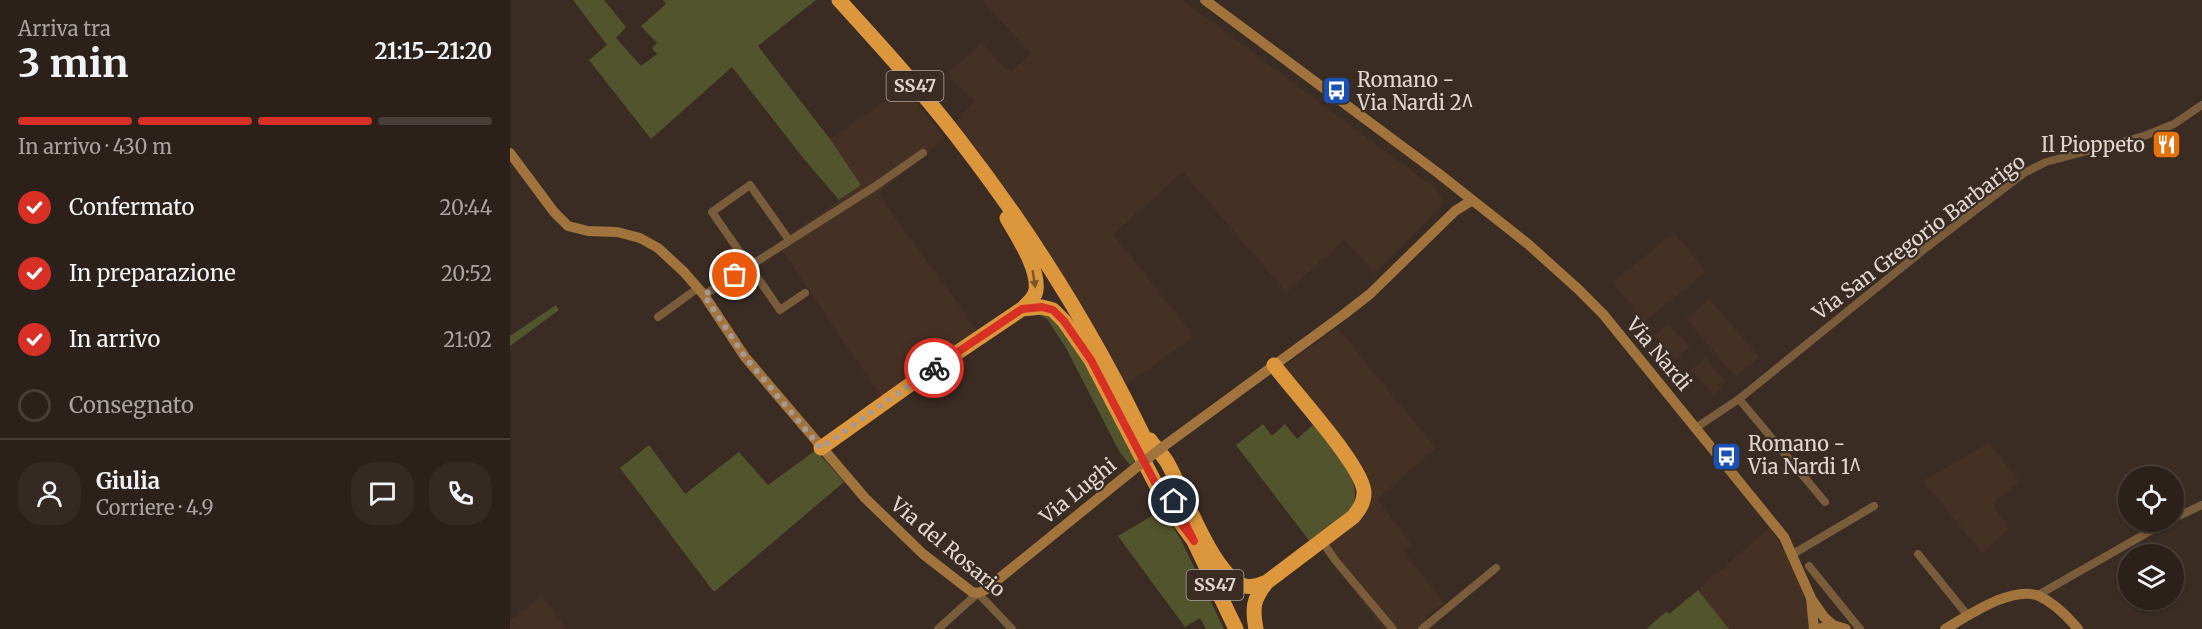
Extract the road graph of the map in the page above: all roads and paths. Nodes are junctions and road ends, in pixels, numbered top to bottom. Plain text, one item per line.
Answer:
1 (839, 0) edge
2 (1205, 0) edge
3 (2202, 105) edge
4 (510, 153) edge
5 (923, 153) dead end
6 (986, 175) junction
7 (1467, 198) junction
8 (789, 240) junction
9 (750, 265) junction
10 (701, 292) junction
11 (805, 293) dead end
12 (1022, 309) junction
13 (658, 317) dead end
14 (1274, 365) junction
15 (1739, 399) junction
16 (1139, 427) junction
17 (1696, 428) junction
18 (821, 448) junction
19 (1157, 453) junction
20 (1825, 502) dead end
21 (2202, 505) edge
22 (1874, 506) dead end
23 (2184, 513) edge
24 (2148, 532) edge
25 (1194, 541) junction
26 (1322, 541) junction
27 (1793, 554) junction
28 (1918, 554) dead end
29 (1809, 566) dead end
30 (1496, 568) dead end
31 (1267, 582) junction
32 (1823, 584) junction
33 (978, 593) junction
34 (1809, 594) junction
35 (2038, 596) junction
36 (1968, 616) junction
37 (1833, 625) junction
38 (938, 629) edge
39 (1012, 629) edge
40 (1236, 629) edge
41 (1256, 629) edge
42 (1393, 629) edge
43 (1422, 629) edge
44 (1816, 629) edge
45 (1846, 629) edge
46 (1860, 629) edge
47 (1946, 629) edge
48 (2078, 629) edge

1 - 6 highway, SS47
2 - 7 street, Via Nardi
3 - 15 street, Via San Gregorio Barbarigo
4 - 10 street, Via del Rosario
5 - 8 street
6 -> 12 highway
6 - 16 highway, SS47
7 - 14 street, Via Lughi
7 - 17 street, Via Nardi
8 - 9 street
8 - 9 street
9 - 10 street
9 - 11 street
10 - 13 street
10 - 18 street, Via del Rosario
12 - 18 highway
12 - 25 highway
14 - 19 street, Via Lughi
14 - 26 highway
15 - 17 street, Via San Gregorio Barbarigo
15 - 20 street
16 - 19 highway, SS47
16 - 31 highway
17 - 27 street, Via Nardi
18 - 33 street, Via del Rosario
19 - 25 highway, SS47
19 - 33 street, Via Lughi, bridge
21 - 23 street
22 - 27 street
24 - 35 street
25 - 40 highway, SS47
26 - 31 highway
26 - 42 street
27 - 34 street, Via Nardi
28 - 36 street
29 - 32 street
30 - 43 street
31 - 41 highway
32 - 34 street
32 - 46 street
33 - 38 street, Via Lughi
33 - 39 street, Via del Rosario
34 - 37 street, Via Nardi
34 - 44 street, Via Nardi
35 - 36 street
35 - 48 street
36 - 47 street
37 - 44 street
37 - 45 street

